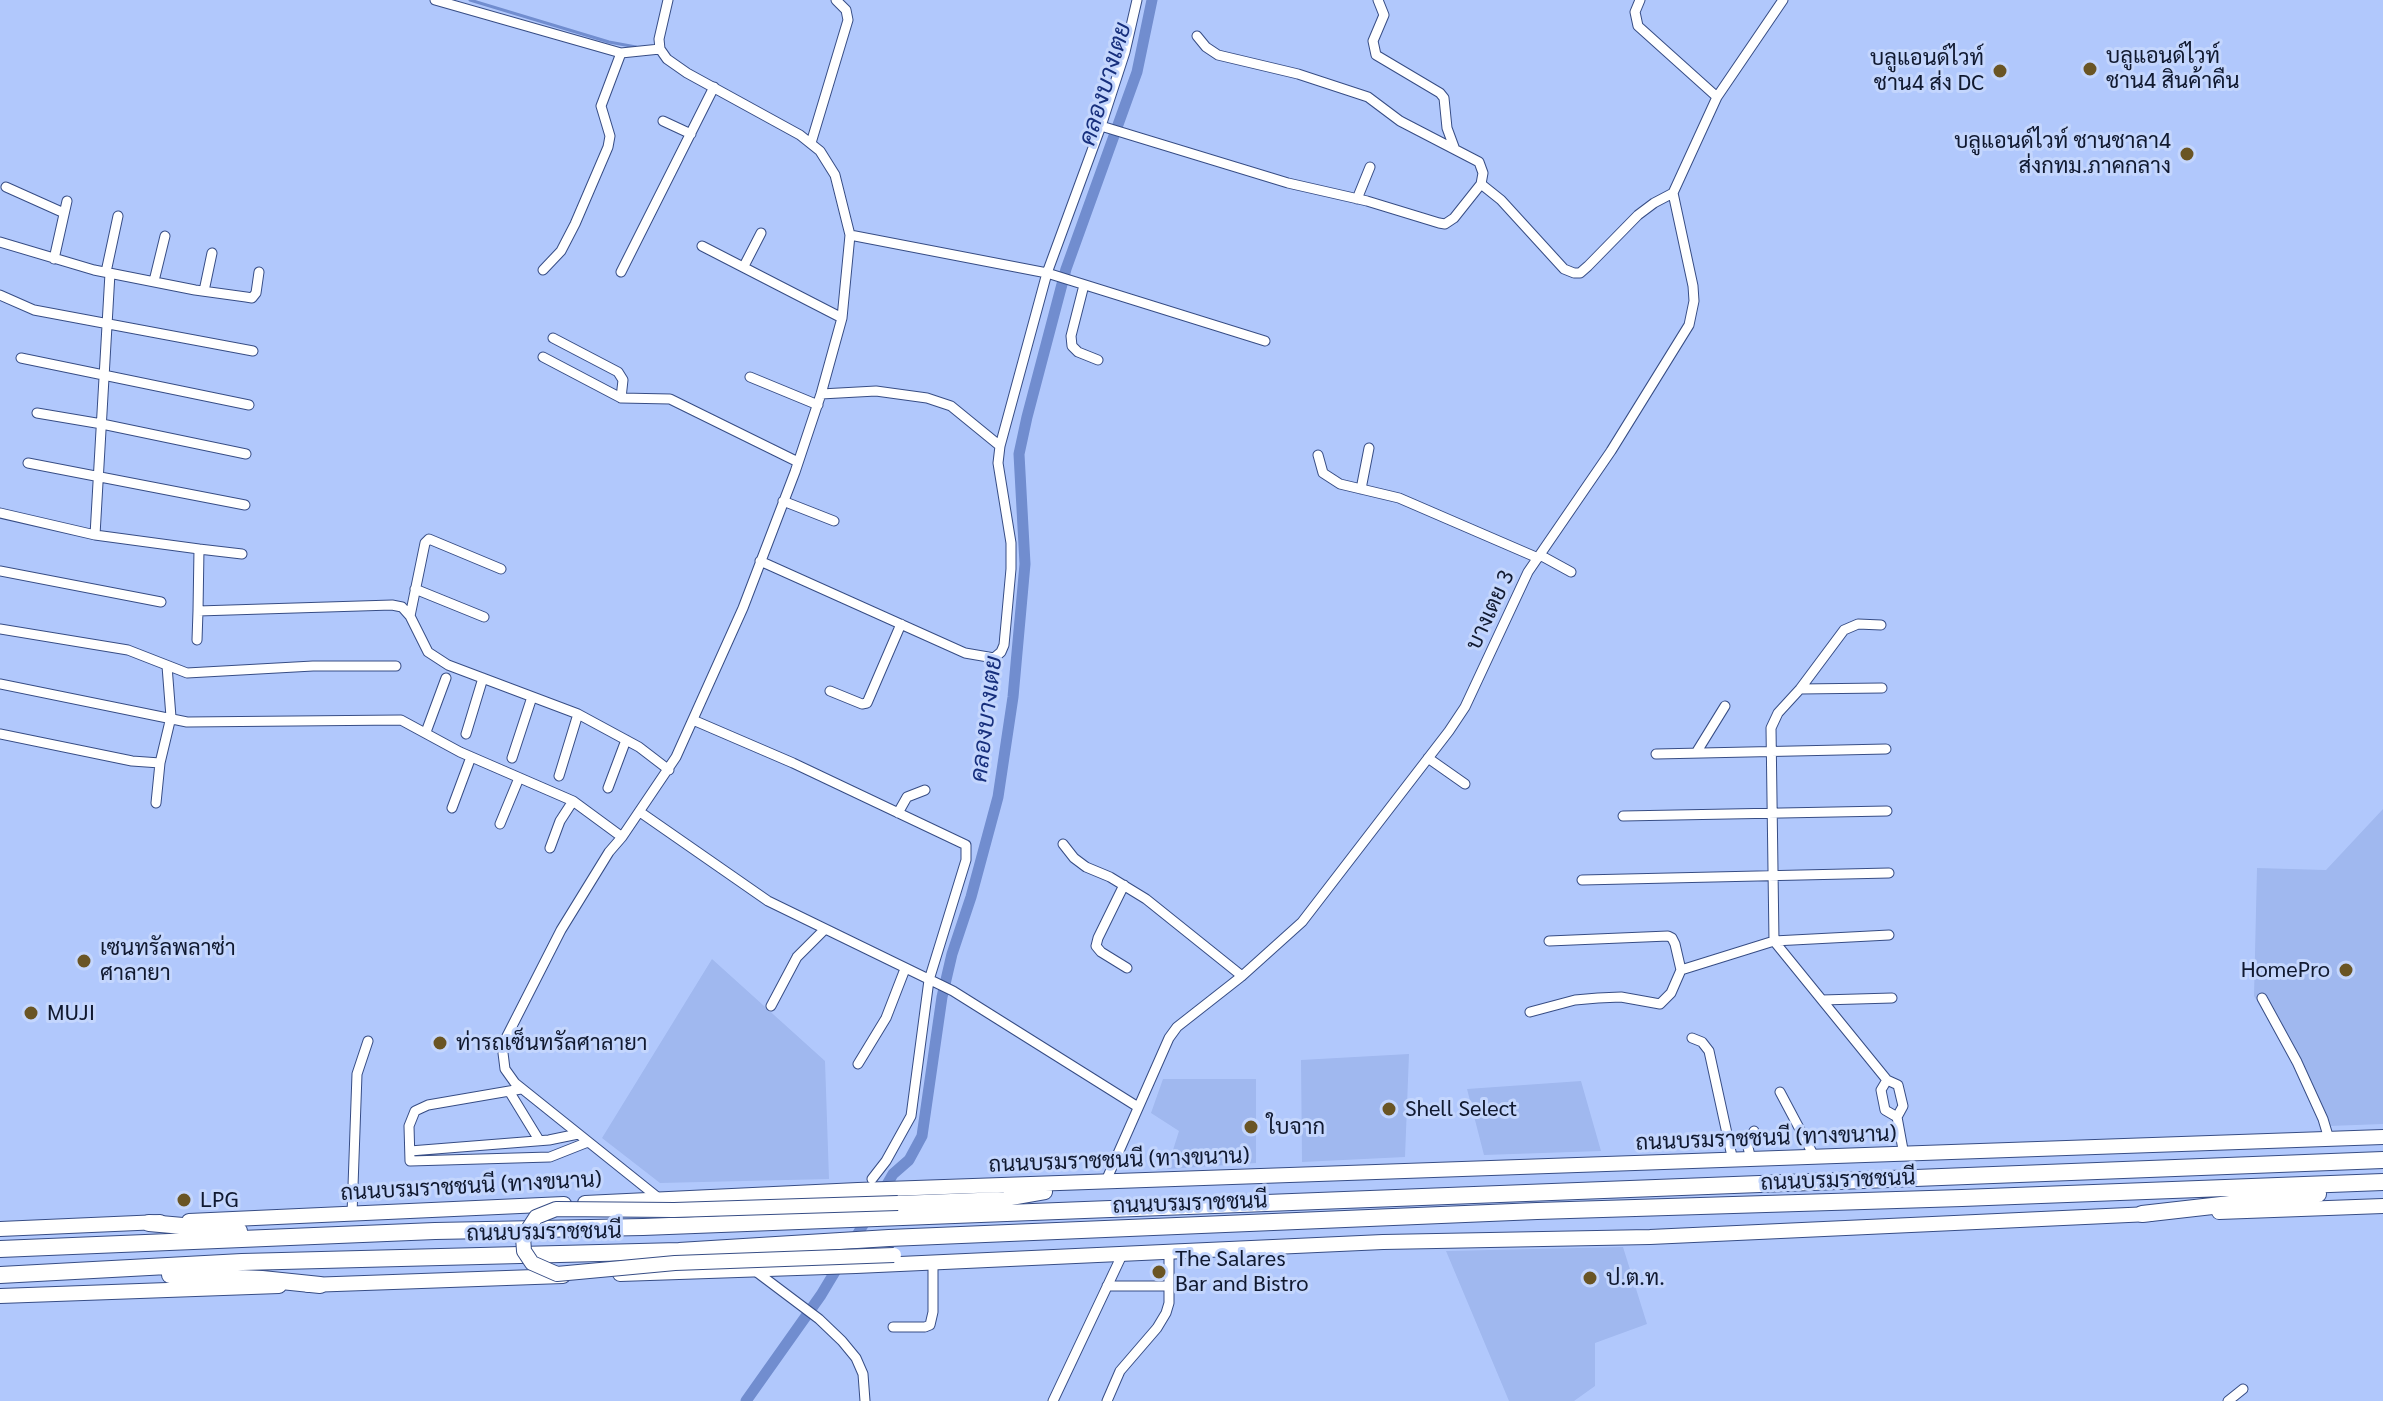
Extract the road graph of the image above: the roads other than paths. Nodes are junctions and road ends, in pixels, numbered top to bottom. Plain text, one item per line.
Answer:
1 (435, 0) edge
2 (668, 0) edge
3 (836, 0) edge
4 (1137, 0) edge
5 (1378, 0) edge
6 (1640, 0) edge
7 (1783, 0) edge
8 (1197, 36) dead end
9 (660, 49) junction
10 (621, 53) junction
11 (714, 87) junction
12 (1717, 97) junction
13 (663, 121) dead end
14 (1104, 127) junction
15 (691, 134) junction
16 (811, 143) junction
17 (1454, 147) junction
18 (1370, 167) dead end
19 (1481, 184) junction
20 (6, 187) dead end
21 (1673, 193) junction
22 (1357, 199) junction
23 (67, 201) dead end
24 (64, 213) junction
25 (118, 216) dead end
26 (761, 233) dead end
27 (850, 235) junction
28 (165, 236) dead end
29 (0, 242) edge
30 (702, 246) dead end
31 (212, 253) dead end
32 (54, 259) junction
33 (744, 266) junction
34 (543, 270) dead end
35 (259, 272) dead end
36 (621, 272) dead end
37 (108, 273) junction
38 (1051, 274) junction
39 (154, 281) junction
40 (1084, 285) junction
41 (204, 291) junction
42 (0, 295) edge
43 (842, 318) junction
44 (108, 325) junction
45 (553, 338) dead end
46 (1265, 341) dead end
47 (253, 351) dead end
48 (543, 357) dead end
49 (21, 358) dead end
50 (1098, 360) dead end
51 (105, 377) junction
52 (750, 377) dead end
53 (821, 394) junction
54 (621, 398) junction
55 (249, 405) dead end
56 (818, 405) junction
57 (37, 413) dead end
58 (102, 424) junction
59 (1000, 446) junction
60 (1369, 448) dead end
61 (246, 454) dead end
62 (1318, 455) dead end
63 (798, 462) junction
64 (28, 463) dead end
65 (99, 477) junction
66 (1361, 489) junction
67 (783, 501) junction
68 (245, 505) dead end
69 (0, 513) edge
70 (834, 521) dead end
71 (95, 535) junction
72 (199, 549) junction
73 (242, 554) dead end
74 (1539, 556) junction
75 (760, 561) junction
76 (501, 569) dead end
77 (0, 571) edge
78 (1571, 572) dead end
79 (415, 589) junction
80 (161, 602) dead end
81 (198, 611) junction
82 (410, 616) junction
83 (484, 617) dead end
84 (901, 624) junction
85 (1881, 625) dead end
86 (0, 629) edge
87 (197, 640) dead end
88 (167, 666) junction
89 (396, 666) dead end
90 (446, 678) dead end
91 (483, 678) junction
92 (0, 684) edge
93 (1882, 688) dead end
94 (1800, 689) junction
95 (830, 691) dead end
96 (532, 697) junction
97 (1725, 706) dead end
98 (578, 714) junction
99 (171, 717) junction
100 (693, 720) junction
101 (426, 732) junction
102 (0, 734) edge
103 (466, 734) dead end
104 (626, 740) junction
105 (1886, 749) dead end
106 (1771, 751) junction
107 (1696, 753) junction
108 (1656, 754) dead end
109 (471, 757) junction
110 (512, 758) dead end
111 (1428, 758) junction
112 (160, 763) junction
113 (669, 770) junction
114 (559, 776) dead end
115 (519, 778) junction
116 (1465, 784) dead end
117 (608, 788) dead end
118 (925, 790) dead end
119 (573, 801) junction
120 (156, 803) dead end
121 (452, 808) dead end
122 (1887, 811) dead end
123 (640, 812) junction
124 (898, 813) junction
125 (1771, 814) junction
126 (1623, 816) dead end
127 (500, 824) dead end
128 (622, 837) junction
129 (1063, 844) dead end
130 (550, 848) dead end
131 (1889, 873) dead end
132 (1772, 876) junction
133 (1582, 880) dead end
134 (1124, 885) junction
135 (824, 930) junction
136 (1889, 935) dead end
137 (1549, 941) dead end
138 (1774, 941) junction
139 (1127, 968) dead end
140 (905, 969) junction
141 (1681, 970) junction
142 (1242, 976) junction
143 (932, 981) junction
144 (1892, 998) dead end
145 (2262, 998) dead end
146 (1822, 1000) junction
147 (771, 1006) dead end
148 (1530, 1012) dead end
149 (1692, 1038) dead end
150 (368, 1041) dead end
151 (858, 1064) dead end
152 (1887, 1080) junction
153 (521, 1089) junction
154 (509, 1091) junction
155 (1780, 1092) dead end
156 (1138, 1107) junction
157 (1897, 1117) junction
158 (1754, 1131) dead end
159 (578, 1134) junction
160 (2383, 1137) edge
161 (2329, 1139) junction
162 (539, 1140) junction
163 (588, 1142) junction
164 (480, 1145) junction
165 (410, 1151) junction
166 (1904, 1155) junction
167 (1815, 1158) junction
168 (481, 1160) junction
169 (1751, 1160) junction
170 (2383, 1160) edge
171 (1733, 1161) junction
172 (872, 1179) dead end
173 (1099, 1183) junction
174 (2383, 1183) edge
175 (661, 1200) junction
176 (898, 1203) junction
177 (2383, 1206) edge
178 (352, 1214) junction
179 (2142, 1214) junction
180 (149, 1223) junction
181 (0, 1229) edge
182 (296, 1237) junction
183 (0, 1249) edge
184 (1169, 1252) junction
185 (1127, 1254) junction
186 (933, 1263) junction
187 (754, 1270) junction
188 (103, 1271) junction
189 (0, 1275) edge
190 (320, 1285) junction
191 (1107, 1286) junction
192 (1169, 1286) junction
193 (0, 1296) edge
194 (893, 1327) dead end
195 (2243, 1389) dead end
196 (865, 1401) edge
197 (1053, 1401) edge
198 (1107, 1401) edge
199 (2228, 1401) edge

1 - 10 street
2 - 9 street
3 - 16 street
4 - 14 street
5 - 17 street
6 - 12 street
7 - 12 street
8 - 17 street
9 - 10 street
9 - 11 street
10 - 34 street
11 - 15 street
11 - 16 street
12 - 21 street
13 - 15 street
14 - 22 street
14 - 38 street
15 - 36 street
16 - 27 street
17 - 19 street
18 - 22 street
19 - 21 street
19 - 22 street
20 - 24 street
21 - 74 street, บางเตย 3
23 - 24 street
24 - 32 street
25 - 37 street
26 - 33 street
27 - 38 street
27 - 43 street
28 - 39 street
29 - 32 street
30 - 33 street
31 - 41 street
32 - 37 street
33 - 43 street
35 - 41 street
37 - 39 street
37 - 44 street
38 - 40 street
38 - 59 street
39 - 41 street
40 - 46 street
40 - 50 street
42 - 44 street
43 - 53 street
44 - 47 street
44 - 51 street
45 - 54 street
48 - 54 street
49 - 51 street
51 - 55 street
51 - 58 street
52 - 56 street
53 - 56 street
53 - 59 street
54 - 63 street
56 - 63 street
57 - 58 street
58 - 61 street
58 - 65 street
59 - 84 street
60 - 66 street
62 - 66 street
63 - 67 street
64 - 65 street
65 - 68 street
65 - 71 street
66 - 74 street
67 - 70 street
67 - 75 street
69 - 71 street
71 - 72 street
72 - 73 street
72 - 81 street
74 - 78 street
74 - 111 street, บางเตย 3
75 - 84 street
75 - 100 street
76 - 79 street
77 - 80 street
79 - 82 street
79 - 83 street
81 - 82 street
81 - 87 street
82 - 91 street
84 - 95 street
85 - 94 street
86 - 88 street
88 - 89 street
88 - 99 street
90 - 101 street
91 - 96 street
91 - 103 street
92 - 99 street
93 - 94 street
94 - 106 street
96 - 98 street
96 - 110 street
97 - 107 street
98 - 104 street
98 - 114 street
99 - 101 street
99 - 112 street
100 - 113 street
100 - 124 street
101 - 109 street
102 - 112 street
104 - 113 street
104 - 117 street
105 - 106 street
106 - 107 street
106 - 125 street
107 - 108 street
109 - 115 street
109 - 121 street
111 - 116 street
111 - 142 street, บางเตย 3
112 - 120 street
113 - 123 street
115 - 119 street
115 - 127 street
118 - 124 street
119 - 128 street
119 - 130 street
122 - 125 street
123 - 128 street
123 - 135 street
124 - 143 street
125 - 126 street
125 - 132 street
128 - 153 street
129 - 134 street
131 - 132 street
132 - 133 street
132 - 138 street
134 - 139 street
134 - 142 street
135 - 140 street
135 - 147 street
136 - 138 street
137 - 141 street
138 - 141 street
138 - 146 street
140 - 143 street
140 - 151 street
141 - 148 street
142 - 156 street, บางเตย 3
143 - 156 street
143 - 172 street
144 - 146 street
145 - 161 street
146 - 152 street
149 - 171 street
150 - 178 street
152 - 157 street
152 - 157 street
153 - 154 street
153 - 159 street
154 - 162 street
154 - 165 street
155 - 167 street
156 - 173 street, บางเตย 3
157 - 166 street
158 - 169 street
159 - 162 street
159 - 163 street
160 - 161 main road, ถนนบรมราชชนนี (ทางขนาน)
161 - 166 main road, ถนนบรมราชชนนี (ทางขนาน)
162 - 164 street
163 - 168 street
163 - 175 street
164 - 165 street
164 - 168 street
165 - 168 street
166 - 167 main road, ถนนบรมราชชนนี (ทางขนาน)
167 - 169 main road, ถนนบรมราชชนนี (ทางขนาน)
169 - 171 main road, ถนนบรมราชชนนี (ทางขนาน)
170 - 176 highway, ถนนบรมราชชนนี
171 - 173 main road, ถนนบรมราชชนนี (ทางขนาน)
173 - 176 main road, ถนนบรมราชชนนี (ทางขนาน)
174 - 179 highway
174 - 188 highway, ถนนบรมราชชนนี
175 - 176 main road, ถนนบรมราชชนนี (ทางขนาน)
175 - 178 main road, ถนนบรมราชชนนี (ทางขนาน)
176 - 182 highway, ถนนบรมราชชนนี
176 - 185 main road, bridge
177 - 179 main road
178 - 180 main road, ถนนบรมราชชนนี (ทางขนาน)
179 - 184 main road
180 - 181 main road, ถนนบรมราชชนนี (ทางขนาน)
180 - 182 highway
182 - 183 highway, ถนนบรมราชชนนี
184 - 185 main road
184 - 192 street
185 - 186 main road
185 - 191 street
186 - 187 main road
186 - 194 street
187 - 190 main road
187 - 196 street
188 - 189 highway, ถนนบรมราชชนนี
188 - 190 highway
190 - 193 main road
191 - 192 street
191 - 197 street
192 - 198 street
195 - 199 street

